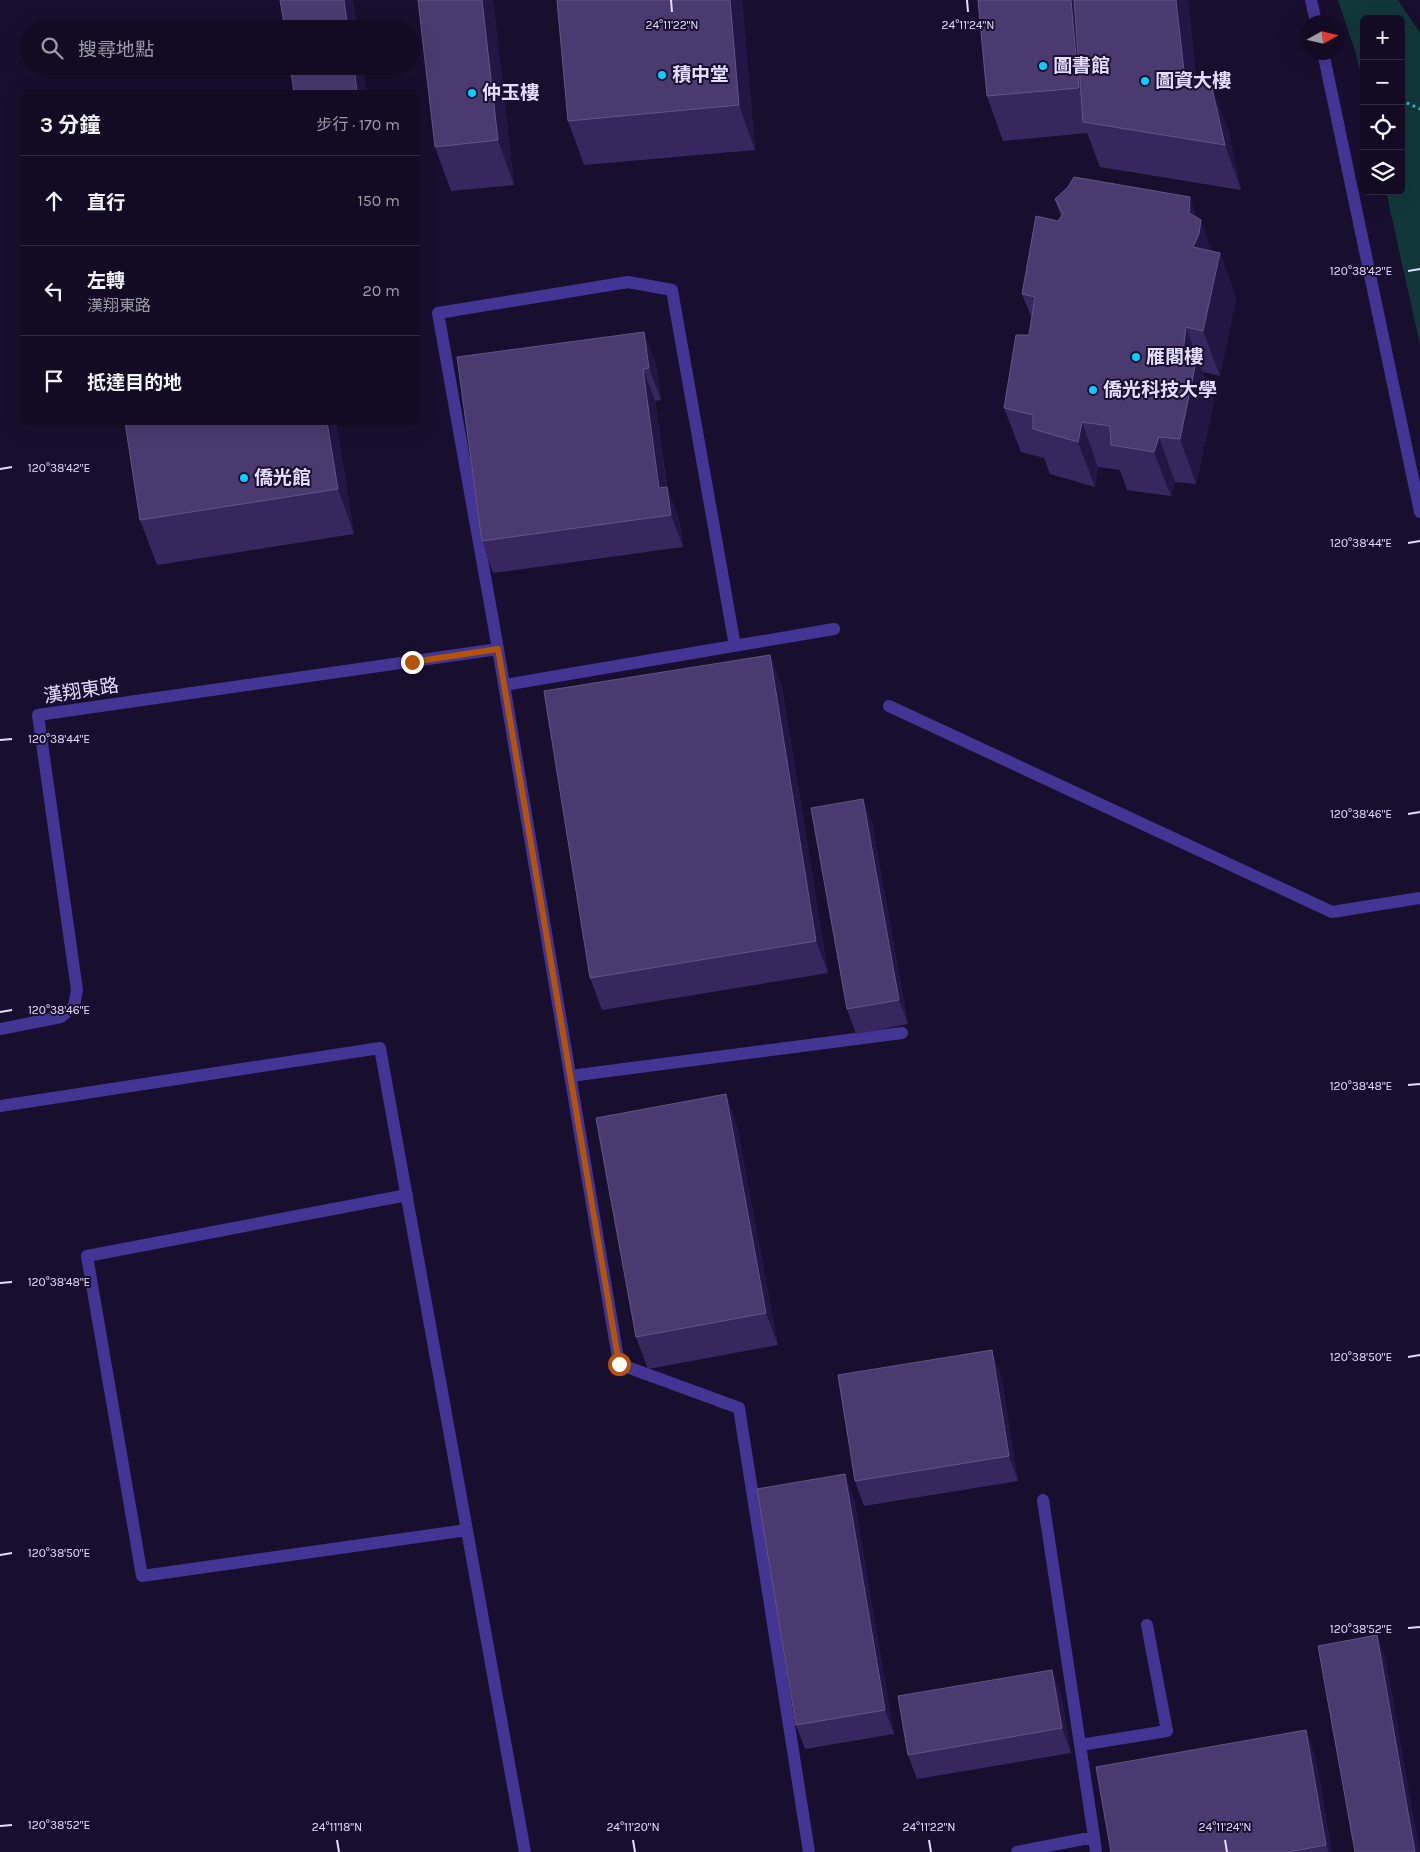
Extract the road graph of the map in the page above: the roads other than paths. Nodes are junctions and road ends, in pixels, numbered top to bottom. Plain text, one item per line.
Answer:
1 (1311, 0) edge
2 (1314, 15) edge
3 (1324, 60) edge
4 (1420, 512) edge
5 (834, 629) dead end
6 (735, 646) junction
7 (498, 649) junction
8 (504, 685) junction
9 (889, 706) dead end
10 (1420, 898) edge
11 (0, 1028) edge
12 (902, 1032) dead end
13 (570, 1076) junction
14 (0, 1106) edge
15 (407, 1195) junction
16 (1043, 1500) dead end
17 (467, 1530) junction
18 (1147, 1625) dead end
19 (1080, 1746) junction
20 (1094, 1837) junction
21 (525, 1852) edge
22 (809, 1852) edge
23 (1017, 1852) edge
24 (1096, 1852) edge

1 - 2 street
3 - 4 street
5 - 6 street
6 - 7 street
6 - 8 street
7 - 8 street
7 - 11 street, 漢翔東路
8 - 13 street
9 - 10 street
12 - 13 street
13 - 22 street
14 - 15 street
15 - 17 street
15 - 17 street
16 - 19 street
17 - 21 street
18 - 19 street
19 - 20 street
20 - 23 street
20 - 24 street

